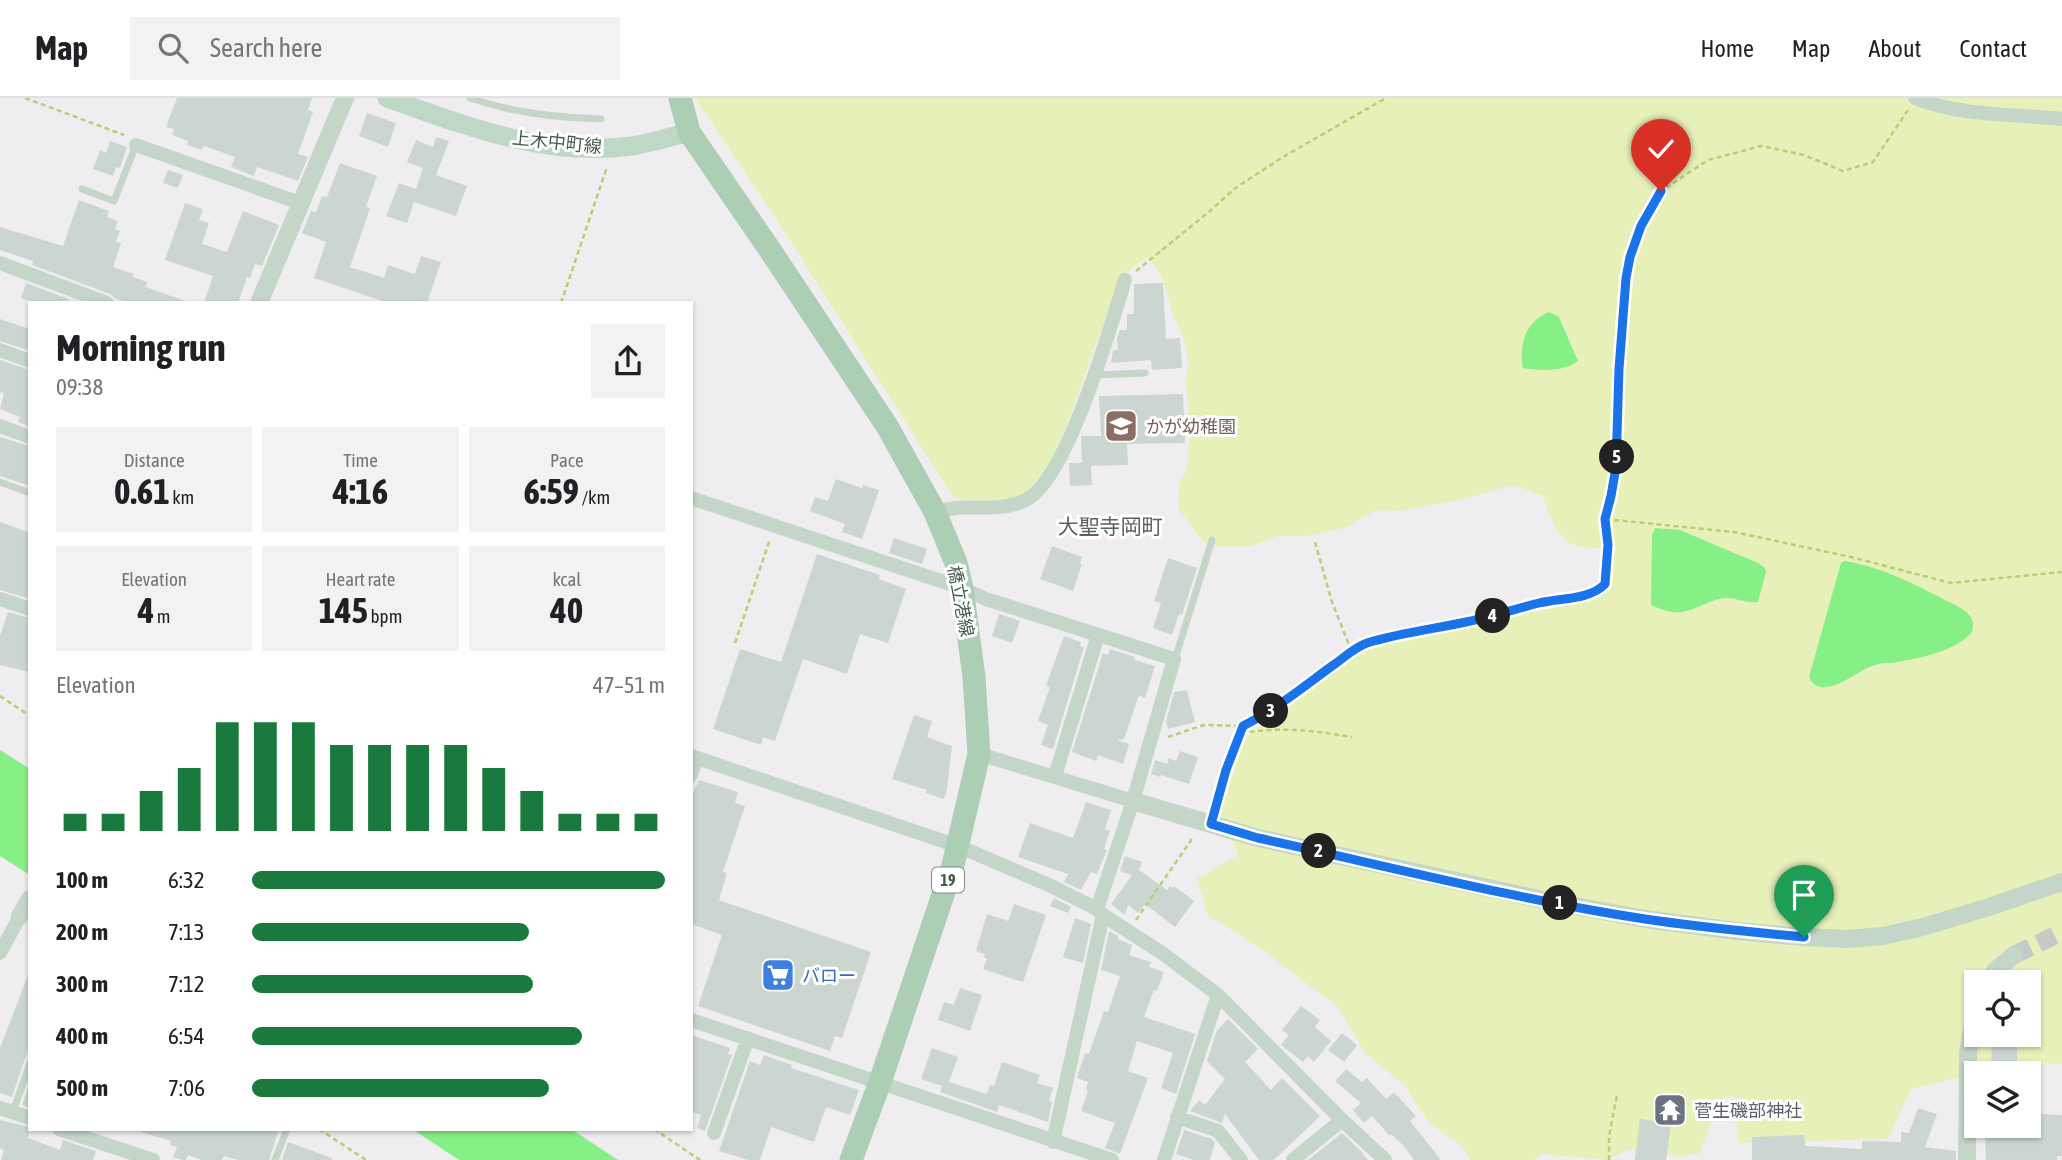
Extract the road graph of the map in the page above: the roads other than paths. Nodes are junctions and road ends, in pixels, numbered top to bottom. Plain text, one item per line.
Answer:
1 (345, 98) edge
2 (387, 98) edge
3 (680, 98) edge
4 (1916, 98) edge
5 (474, 99) edge
6 (601, 119) dead end
7 (2062, 119) edge
8 (689, 132) junction
9 (135, 145) joint
10 (82, 189) dead end
11 (300, 203) junction
12 (0, 262) edge
13 (1125, 280) road end
14 (102, 301) edge
15 (260, 301) edge
16 (0, 350) edge
17 (28, 361) edge
18 (1144, 373) dead end
19 (1093, 375) junction
20 (0, 426) edge
21 (28, 436) edge
22 (0, 482) edge
23 (28, 492) edge
24 (693, 499) edge
25 (935, 512) junction
26 (1212, 540) dead end
27 (962, 588) junction
28 (0, 599) edge
29 (28, 608) edge
30 (1098, 635) junction
31 (1174, 659) junction
32 (979, 754) junction
33 (694, 757) edge
34 (1055, 776) junction
35 (1133, 801) junction
36 (958, 846) junction
37 (2062, 882) edge
38 (28, 902) edge
39 (1100, 912) junction
40 (20, 916) joint
41 (0, 953) edge
42 (2014, 955) tunnel mouth
43 (1996, 970) edge
44 (1218, 995) junction
45 (693, 1021) edge
46 (748, 1038) junction
47 (1969, 1047) edge
48 (28, 1067) edge
49 (880, 1083) junction
50 (6, 1110) edge
51 (28, 1117) edge
52 (1177, 1117) junction
53 (1342, 1120) junction
54 (286, 1131) edge
55 (78, 1132) edge
56 (714, 1133) dead end
57 (1053, 1142) junction
58 (153, 1160) edge
59 (275, 1160) edge
60 (851, 1160) edge
61 (1112, 1160) edge
62 (1164, 1160) edge
63 (1241, 1160) edge
64 (1293, 1160) edge
65 (1385, 1160) edge
66 (1967, 1160) edge

1 - 11 street
2 - 8 main road, 上木中町線
3 - 8 main road, 橋立港線 / 19
4 - 7 street
5 - 6 lane
8 - 25 main road, 橋立港線 / 19
9 - 10 lane
9 - 11 street
11 - 15 street
12 - 14 street
13 - 19 street
16 - 17 street
18 - 19 lane
19 - 25 street
20 - 21 street
22 - 23 lane
24 - 27 street
25 - 27 main road, 橋立港線 / 19
26 - 31 lane
27 - 30 street
27 - 32 main road, 橋立港線 / 19
28 - 29 street
30 - 31 street
30 - 34 street
31 - 35 street
32 - 34 street
32 - 36 main road, 橋立港線 / 19
33 - 36 street
34 - 35 street
35 - 37 street
35 - 39 street
36 - 39 street
36 - 49 main road, 橋立港線 / 19
38 - 40 street
39 - 44 street
39 - 57 street
40 - 41 street
42 - 43 street
44 - 52 street
44 - 53 street
45 - 46 street
46 - 49 street
46 - 56 street
47 - 66 street
48 - 50 lane
49 - 57 street
49 - 60 main road, 橋立港線 / 19
50 - 51 street
52 - 62 street
52 - 63 street
53 - 64 street
53 - 65 street
54 - 59 lane
55 - 58 street
57 - 61 street

